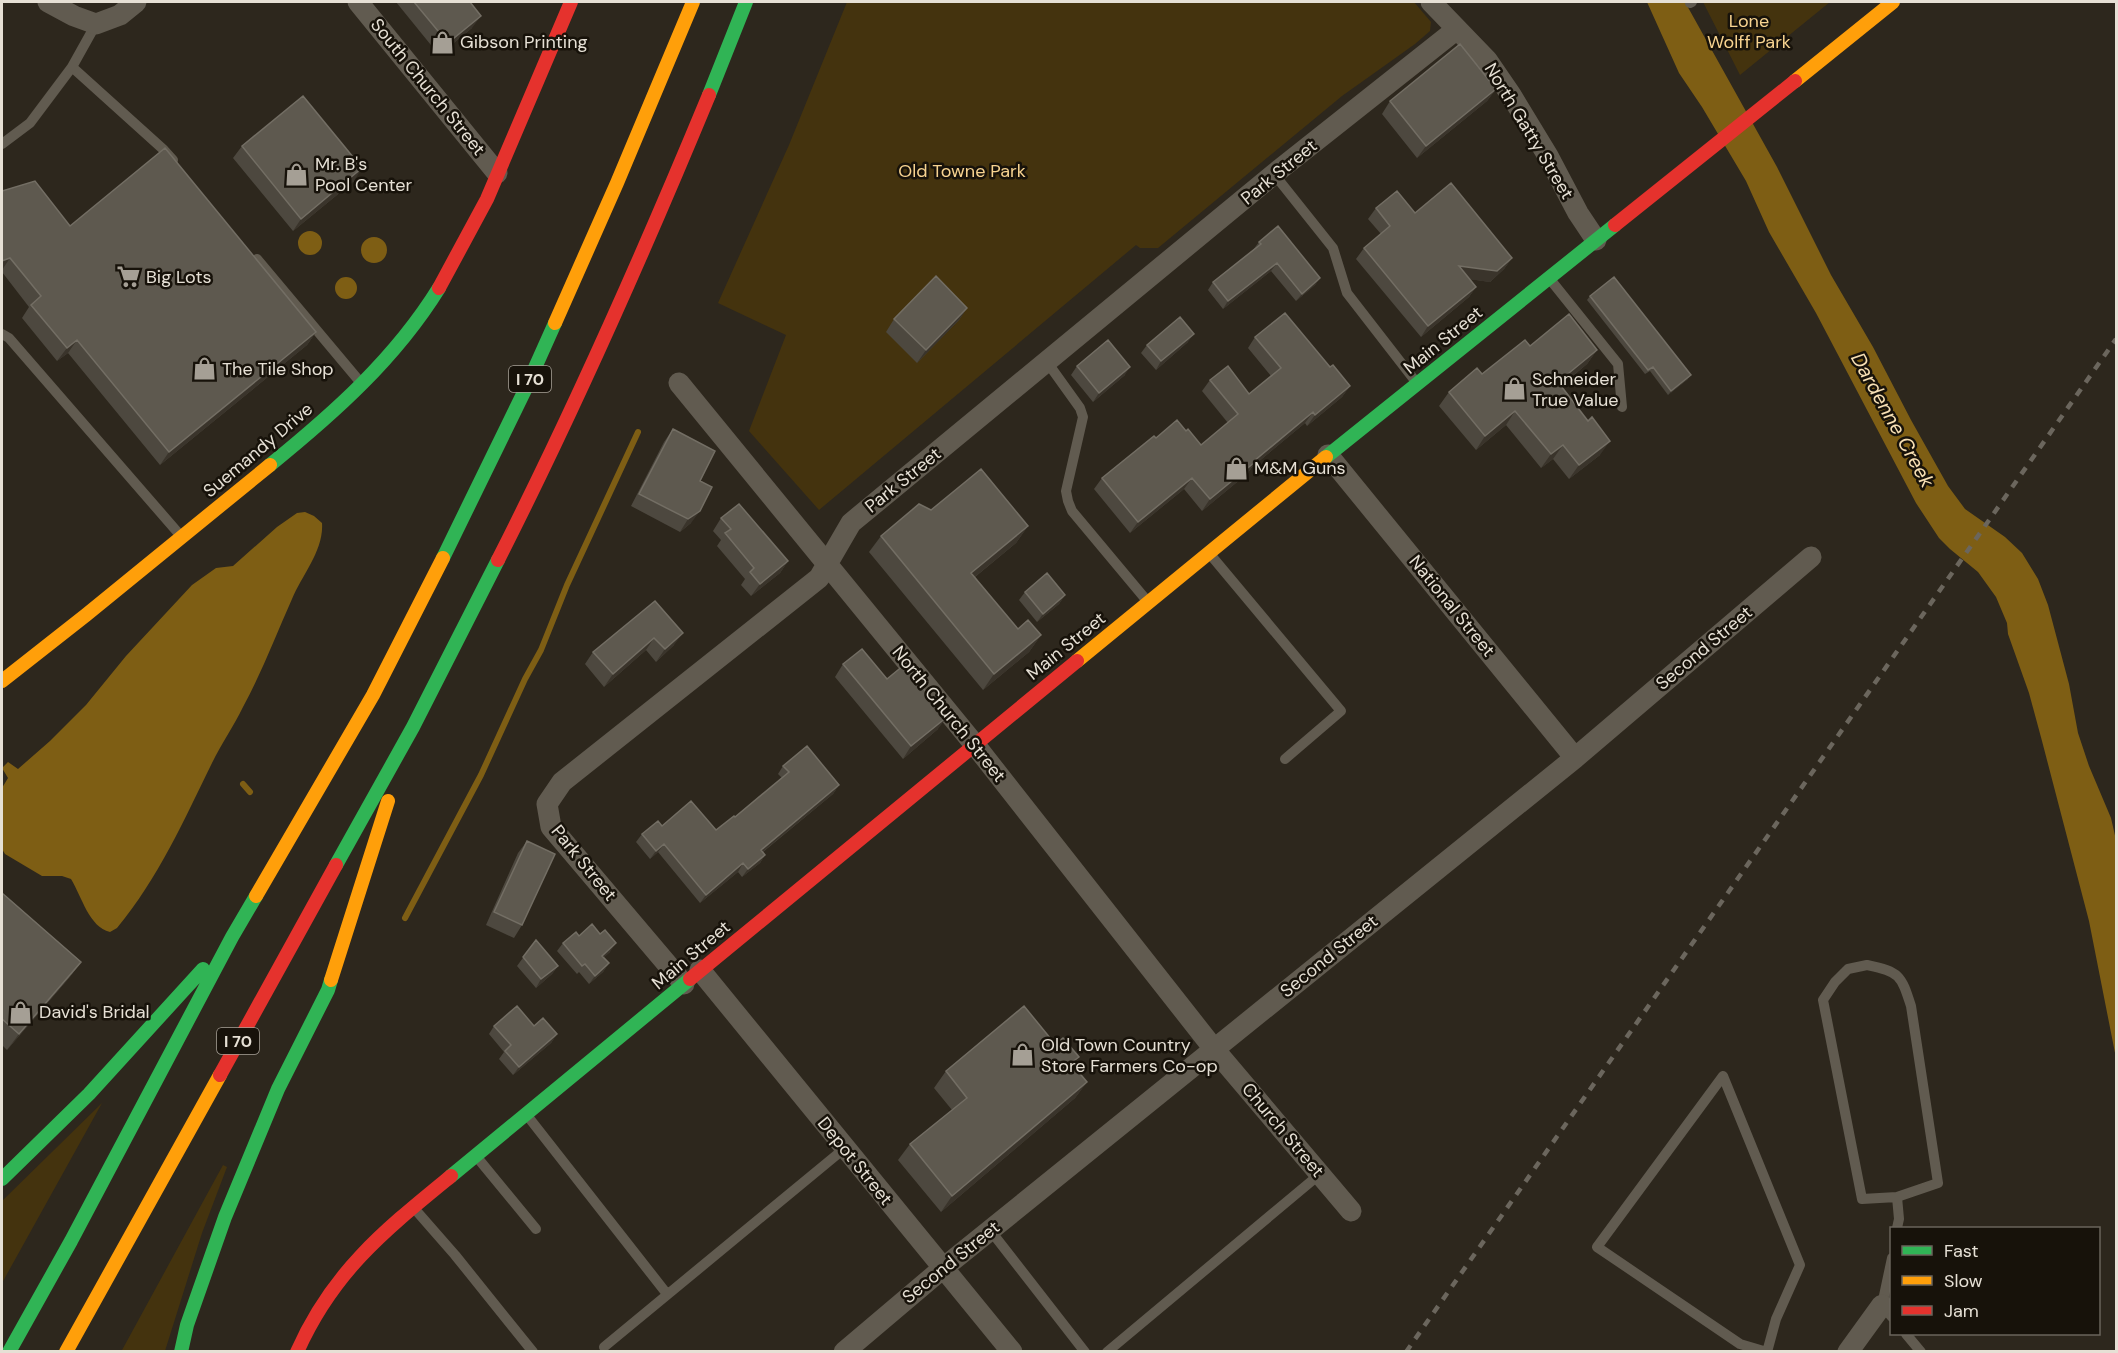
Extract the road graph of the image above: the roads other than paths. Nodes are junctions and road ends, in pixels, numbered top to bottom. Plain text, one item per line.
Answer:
1 (48, 2) edge
2 (136, 2) edge
3 (358, 2) edge
4 (571, 2) edge
5 (693, 2) edge
6 (746, 2) edge
7 (1431, 2) edge
8 (1893, 2) edge
9 (96, 24) junction
10 (1457, 28) junction
11 (72, 67) junction
12 (2, 144) edge
13 (180, 168) edge
14 (497, 173) junction
15 (1274, 174) junction
16 (1596, 240) junction
17 (249, 250) edge
18 (1549, 277) junction
19 (2, 334) edge
20 (1047, 362) junction
21 (679, 383) dead end
22 (1417, 384) junction
23 (363, 385) junction
24 (1622, 407) dead end
25 (1328, 455) junction
26 (181, 536) junction
27 (1209, 553) junction
28 (1811, 557) dead end
29 (827, 563) junction
30 (1148, 602) junction
31 (2, 681) edge
32 (411, 731) junction
33 (975, 745) junction
34 (1575, 758) junction
35 (1286, 759) dead end
36 (232, 937) junction
37 (700, 970) junction
38 (684, 984) junction
39 (1214, 1049) junction
40 (526, 1114) junction
41 (845, 1148) junction
42 (476, 1155) junction
43 (1320, 1174) junction
44 (2, 1179) edge
45 (1897, 1197) junction
46 (413, 1207) junction
47 (1351, 1211) dead end
48 (1897, 1227) edge
49 (536, 1229) dead end
50 (990, 1230) junction
51 (942, 1269) junction
52 (1890, 1279) edge
53 (666, 1294) junction
54 (1887, 1311) edge
55 (1907, 1335) edge
56 (604, 1347) dead end
57 (9, 1352) edge
58 (66, 1352) edge
59 (181, 1352) edge
60 (297, 1352) edge
61 (533, 1352) edge
62 (844, 1352) edge
63 (1012, 1352) edge
64 (1085, 1352) edge
65 (1107, 1352) edge
66 (1767, 1352) edge
67 (1848, 1352) edge
68 (1921, 1352) edge

1 - 9 street
2 - 9 street
3 - 14 street, South Church Street
4 - 14 main road, Suemandy Drive
5 - 36 main road, I 70
6 - 32 main road, I 70
7 - 10 street, North Gatty Street
8 - 16 main road, Main Street
9 - 11 lane
10 - 15 street, Park Street
10 - 16 street, North Gatty Street
11 - 12 lane
11 - 13 lane
14 - 23 main road, Suemandy Drive
15 - 20 street, Park Street
15 - 22 lane
16 - 18 main road, Main Street
17 - 23 lane
18 - 22 main road, Main Street
18 - 24 lane
19 - 26 lane
20 - 29 street, Park Street
20 - 30 lane
21 - 29 street, North Church Street
22 - 25 main road, Main Street
23 - 26 main road, Suemandy Drive
25 - 27 main road, Main Street
25 - 34 street, National Street
26 - 31 main road, Suemandy Drive
27 - 30 main road, Main Street
27 - 35 lane
28 - 34 street, Second Street
29 - 33 street, North Church Street
29 - 38 street, Park Street
30 - 33 main road, Main Street
32 - 58 main road, I 70
32 - 59 main road
33 - 37 main road, Main Street
33 - 39 street, North Church Street
34 - 39 street, Second Street
36 - 44 main road
36 - 57 main road, I 70
37 - 38 main road, Main Street
37 - 41 street, Depot Street
38 - 40 main road, Main Street
39 - 43 street, Church Street
39 - 50 street, Second Street
40 - 42 main road, Main Street
40 - 53 lane
41 - 51 street, Depot Street
41 - 53 lane
42 - 46 main road, Main Street
42 - 49 lane
43 - 47 street, Church Street
43 - 65 lane
45 - 45 lane
45 - 48 lane
46 - 60 main road, Main Street
46 - 61 lane
50 - 51 street, Second Street
50 - 64 lane
51 - 62 street, Second Street
51 - 63 street, Depot Street
52 - 54 lane
53 - 56 lane
54 - 67 street
55 - 68 lane
66 - 66 lane

